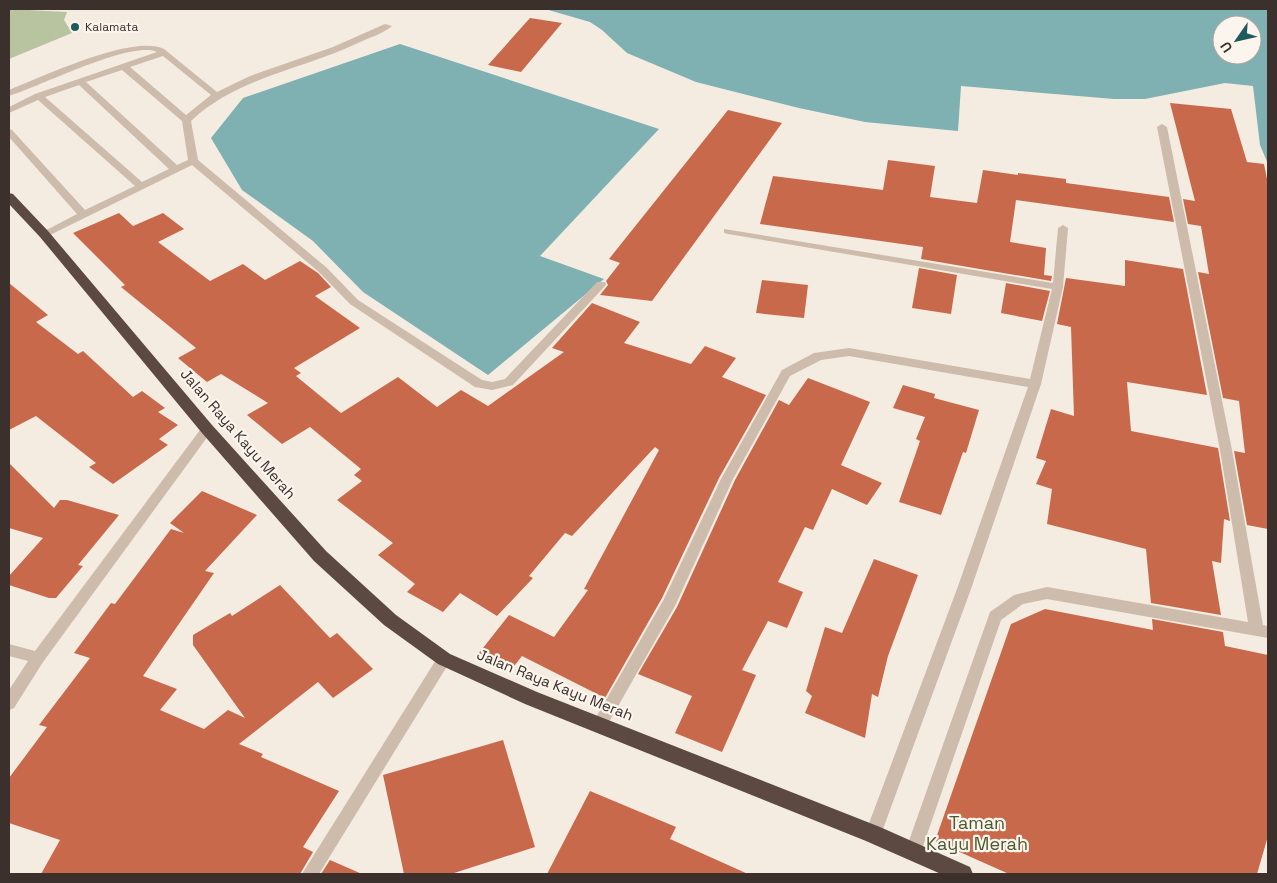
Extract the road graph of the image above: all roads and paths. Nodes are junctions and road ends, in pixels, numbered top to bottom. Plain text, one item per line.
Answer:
1 (388, 26) dead end
2 (163, 53) junction
3 (123, 66) junction
4 (80, 81) junction
5 (9, 93) edge
6 (216, 95) junction
7 (38, 96) junction
8 (9, 110) edge
9 (186, 120) junction
10 (1162, 127) dead end
11 (9, 132) edge
12 (193, 161) junction
13 (175, 169) junction
14 (141, 186) junction
15 (9, 197) edge
16 (82, 214) junction
17 (1063, 228) dead end
18 (728, 231) dead end
19 (44, 234) junction
20 (601, 284) dead end
21 (1058, 287) junction
22 (1035, 384) junction
23 (207, 429) junction
24 (1262, 630) edge
25 (9, 650) edge
26 (38, 658) junction
27 (444, 659) junction
28 (9, 703) edge
29 (600, 724) junction
30 (873, 834) junction
31 (913, 852) junction
32 (310, 874) edge
33 (963, 874) edge

1 - 6 street
2 - 3 street
2 - 5 street
2 - 6 street
3 - 4 street
3 - 9 street
4 - 7 street
4 - 13 street
6 - 9 street
7 - 8 street
7 - 14 street
9 - 12 street
10 - 24 street
11 - 16 street
12 - 13 street
12 - 20 street
13 - 14 street
14 - 16 street
15 - 19 highway, Jalan Raya Kayu Merah
16 - 19 street
17 - 21 street
18 - 21 street
19 - 23 highway, Jalan Raya Kayu Merah
21 - 22 street
22 - 29 street
22 - 30 street
23 - 26 street
23 - 27 highway, Jalan Raya Kayu Merah
24 - 31 street
25 - 26 street
26 - 28 street
27 - 29 highway, Jalan Raya Kayu Merah
27 - 32 street
29 - 30 highway, Jalan Raya Kayu Merah
30 - 31 highway, Jalan Raya Kayu Merah
31 - 33 highway, Jalan Raya Kayu Merah

